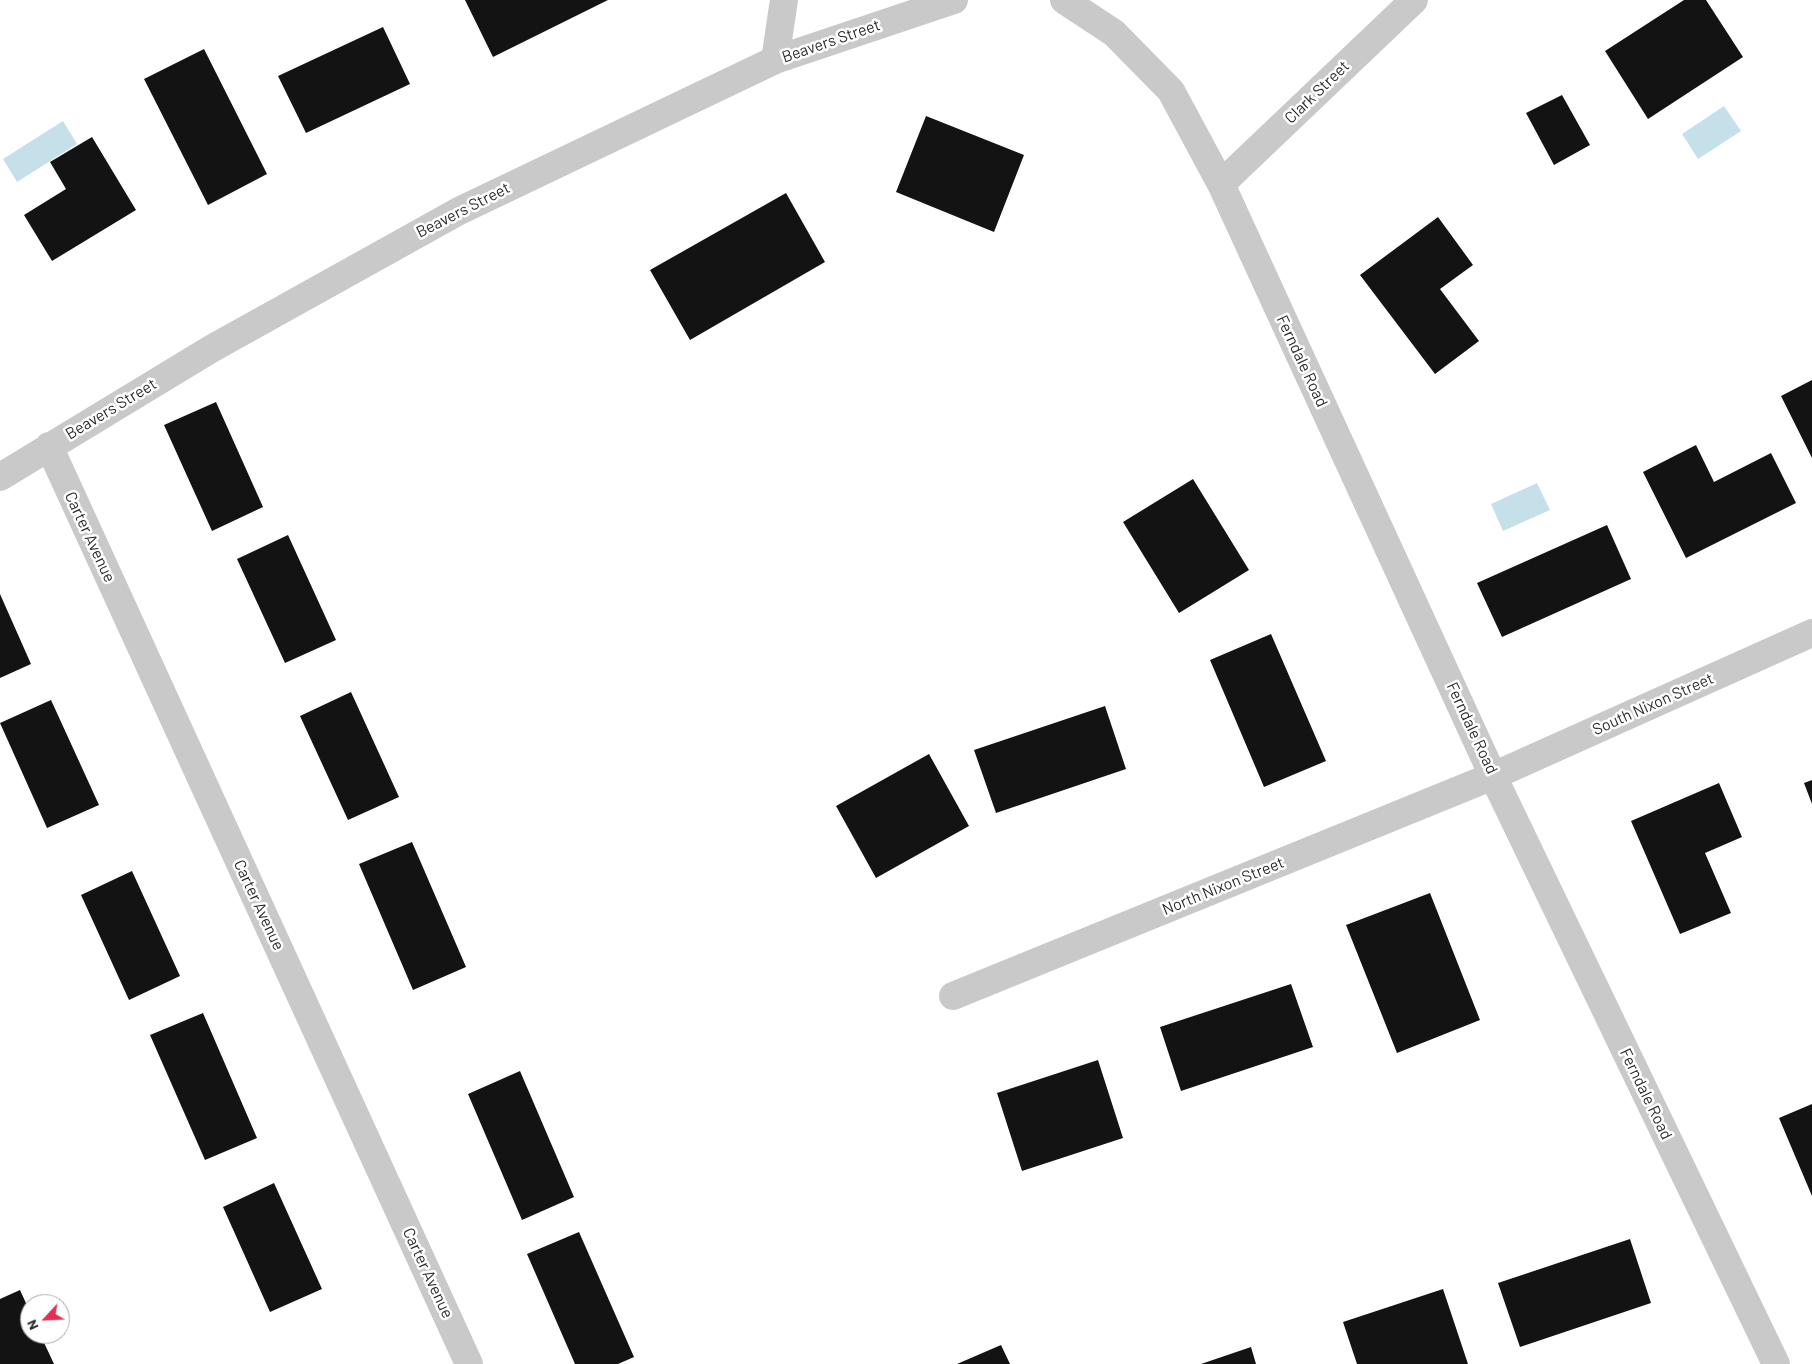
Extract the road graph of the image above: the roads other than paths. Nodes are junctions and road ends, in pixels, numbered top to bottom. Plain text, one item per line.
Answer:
1 (784, 0) edge
2 (954, 0) edge
3 (1064, 0) edge
4 (1414, 0) edge
5 (775, 60) junction
6 (1221, 184) junction
7 (49, 446) junction
8 (0, 477) edge
9 (1812, 633) edge
10 (1493, 776) junction
11 (953, 996) dead end
12 (469, 1364) edge
13 (1776, 1364) edge

1 - 5 street
2 - 5 street, Beavers Street
3 - 6 street, Ferndale Road
4 - 6 street, Clark Street
5 - 7 street, Beavers Street
6 - 10 street, Ferndale Road
7 - 8 street, Beavers Street
7 - 12 street, Carter Avenue
9 - 10 street, South Nixon Street
10 - 11 street, North Nixon Street
10 - 13 street, Ferndale Road

